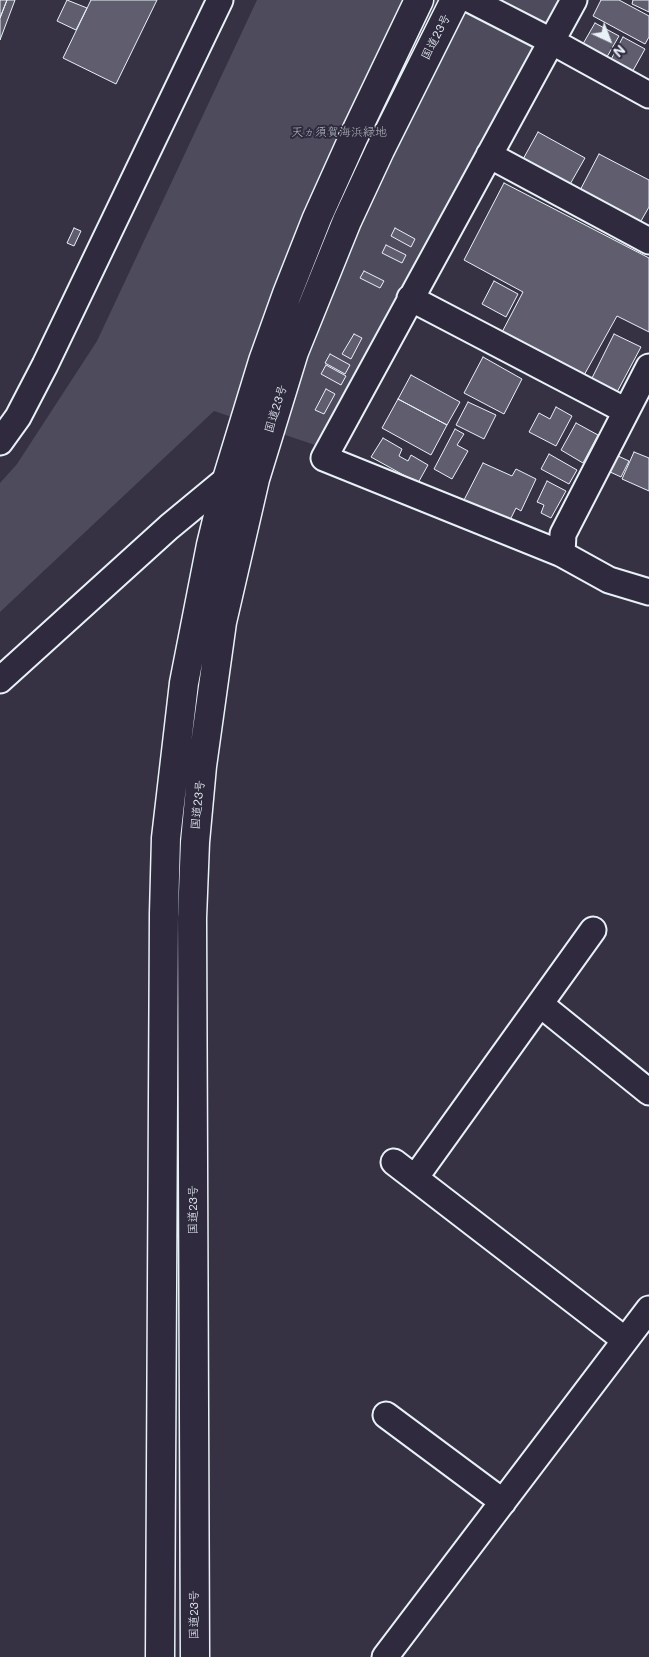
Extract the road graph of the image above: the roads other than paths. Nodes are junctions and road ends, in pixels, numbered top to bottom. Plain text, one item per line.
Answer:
1 (220, 0) edge
2 (419, 0) edge
3 (455, 0) edge
4 (471, 0) edge
5 (574, 0) edge
6 (551, 41) junction
7 (649, 95) edge
8 (489, 155) junction
9 (649, 241) edge
10 (410, 298) junction
11 (649, 367) edge
12 (634, 411) edge
13 (0, 442) edge
14 (227, 479) junction
15 (562, 554) junction
16 (649, 592) edge
17 (0, 680) edge
18 (593, 930) dead end
19 (540, 1004) junction
20 (649, 1092) edge
21 (394, 1162) dead end
22 (415, 1178) junction
23 (649, 1308) edge
24 (625, 1340) junction
25 (386, 1415) dead end
26 (503, 1502) junction
27 (160, 1657) edge
28 (195, 1657) edge
29 (385, 1657) edge

1 - 13 street
2 - 14 highway
3 - 28 highway, 国道23号
4 - 6 street
5 - 6 street
6 - 7 street
6 - 8 street
8 - 9 street
8 - 10 street
10 - 12 street
10 - 15 street
11 - 12 street
12 - 15 street
14 - 17 street
14 - 27 highway
15 - 16 street
18 - 19 street
19 - 20 street
19 - 22 street
21 - 22 street
22 - 24 street
23 - 24 street
24 - 26 street
25 - 26 street
26 - 29 street

